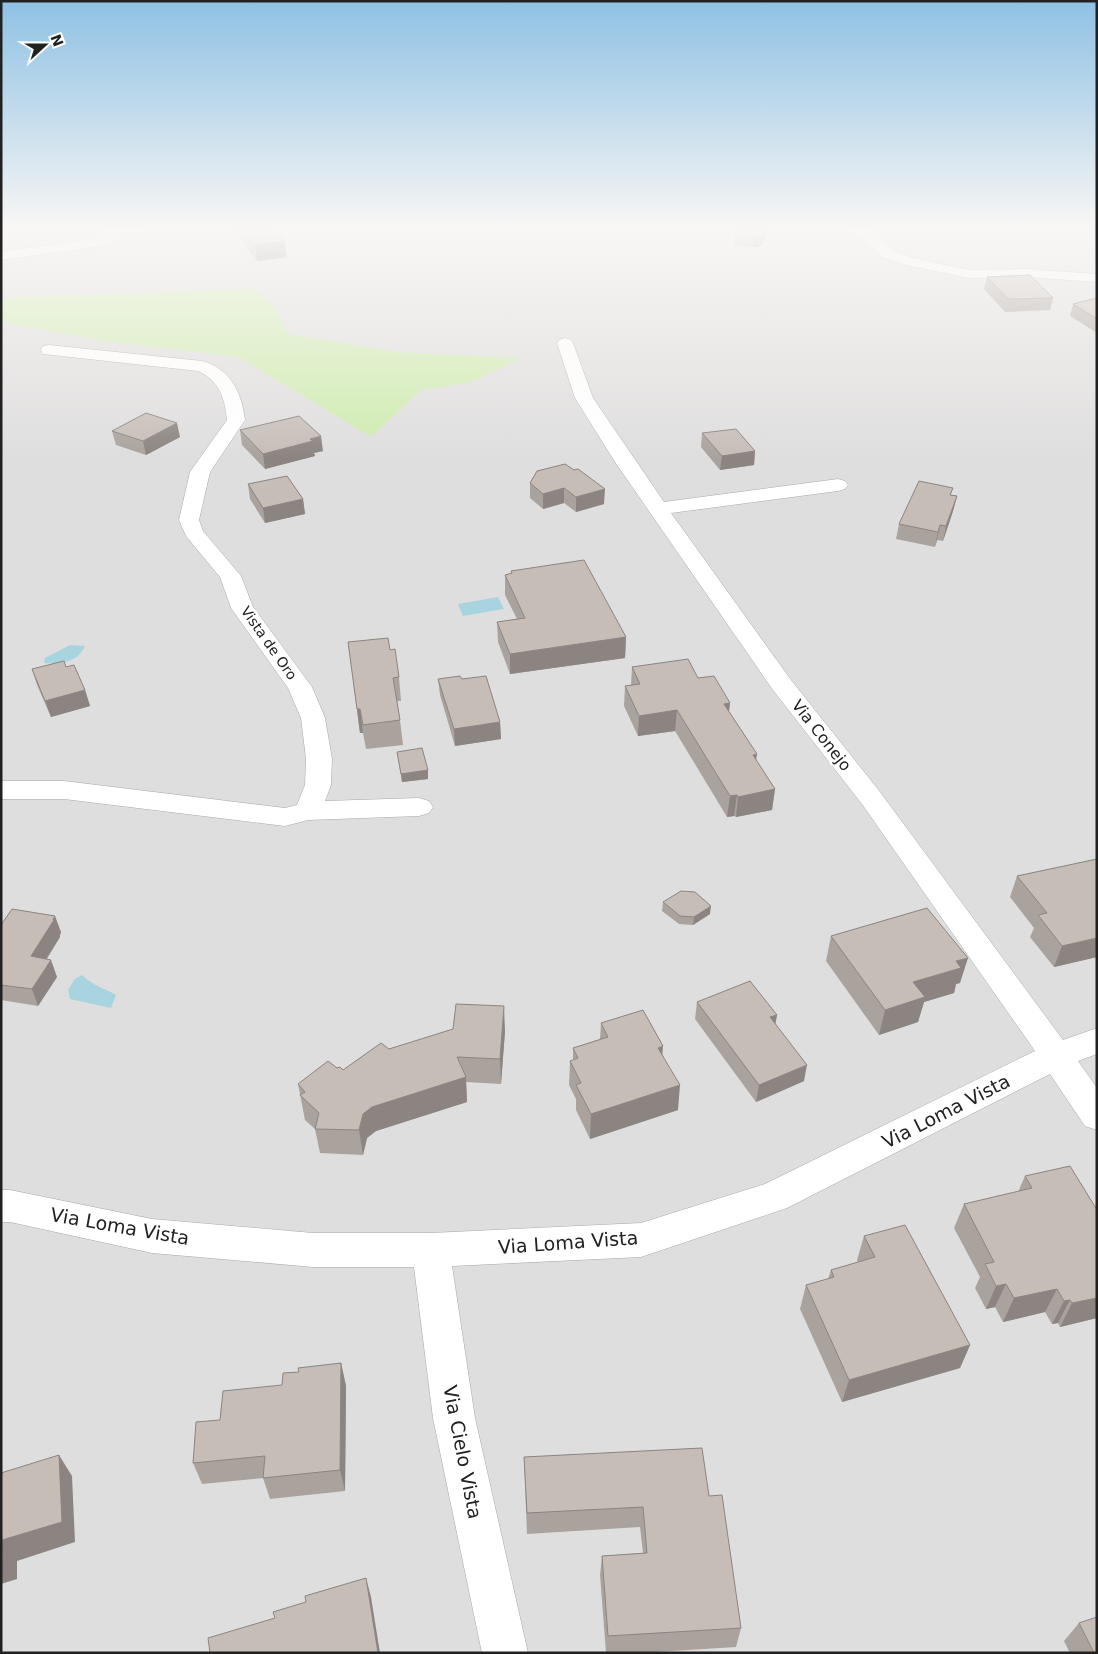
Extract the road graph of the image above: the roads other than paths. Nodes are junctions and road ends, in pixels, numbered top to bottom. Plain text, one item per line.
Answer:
1 (565, 343) dead end
2 (49, 350) dead end
3 (838, 485) dead end
4 (658, 509) junction
5 (1, 790) edge
6 (419, 807) dead end
7 (308, 811) junction
8 (1097, 1041) edge
9 (1056, 1056) junction
10 (1097, 1116) edge
11 (1, 1206) edge
12 (431, 1250) junction
13 (505, 1653) edge

1 - 4 street, Via Conejo
2 - 7 street, Vista de Oro
3 - 4 street
4 - 9 street, Via Conejo
5 - 7 street
6 - 7 street
8 - 9 street, Via Loma Vista
9 - 10 street, Via Conejo
9 - 12 street, Via Loma Vista
11 - 12 street, Via Loma Vista
12 - 13 street, Via Cielo Vista

